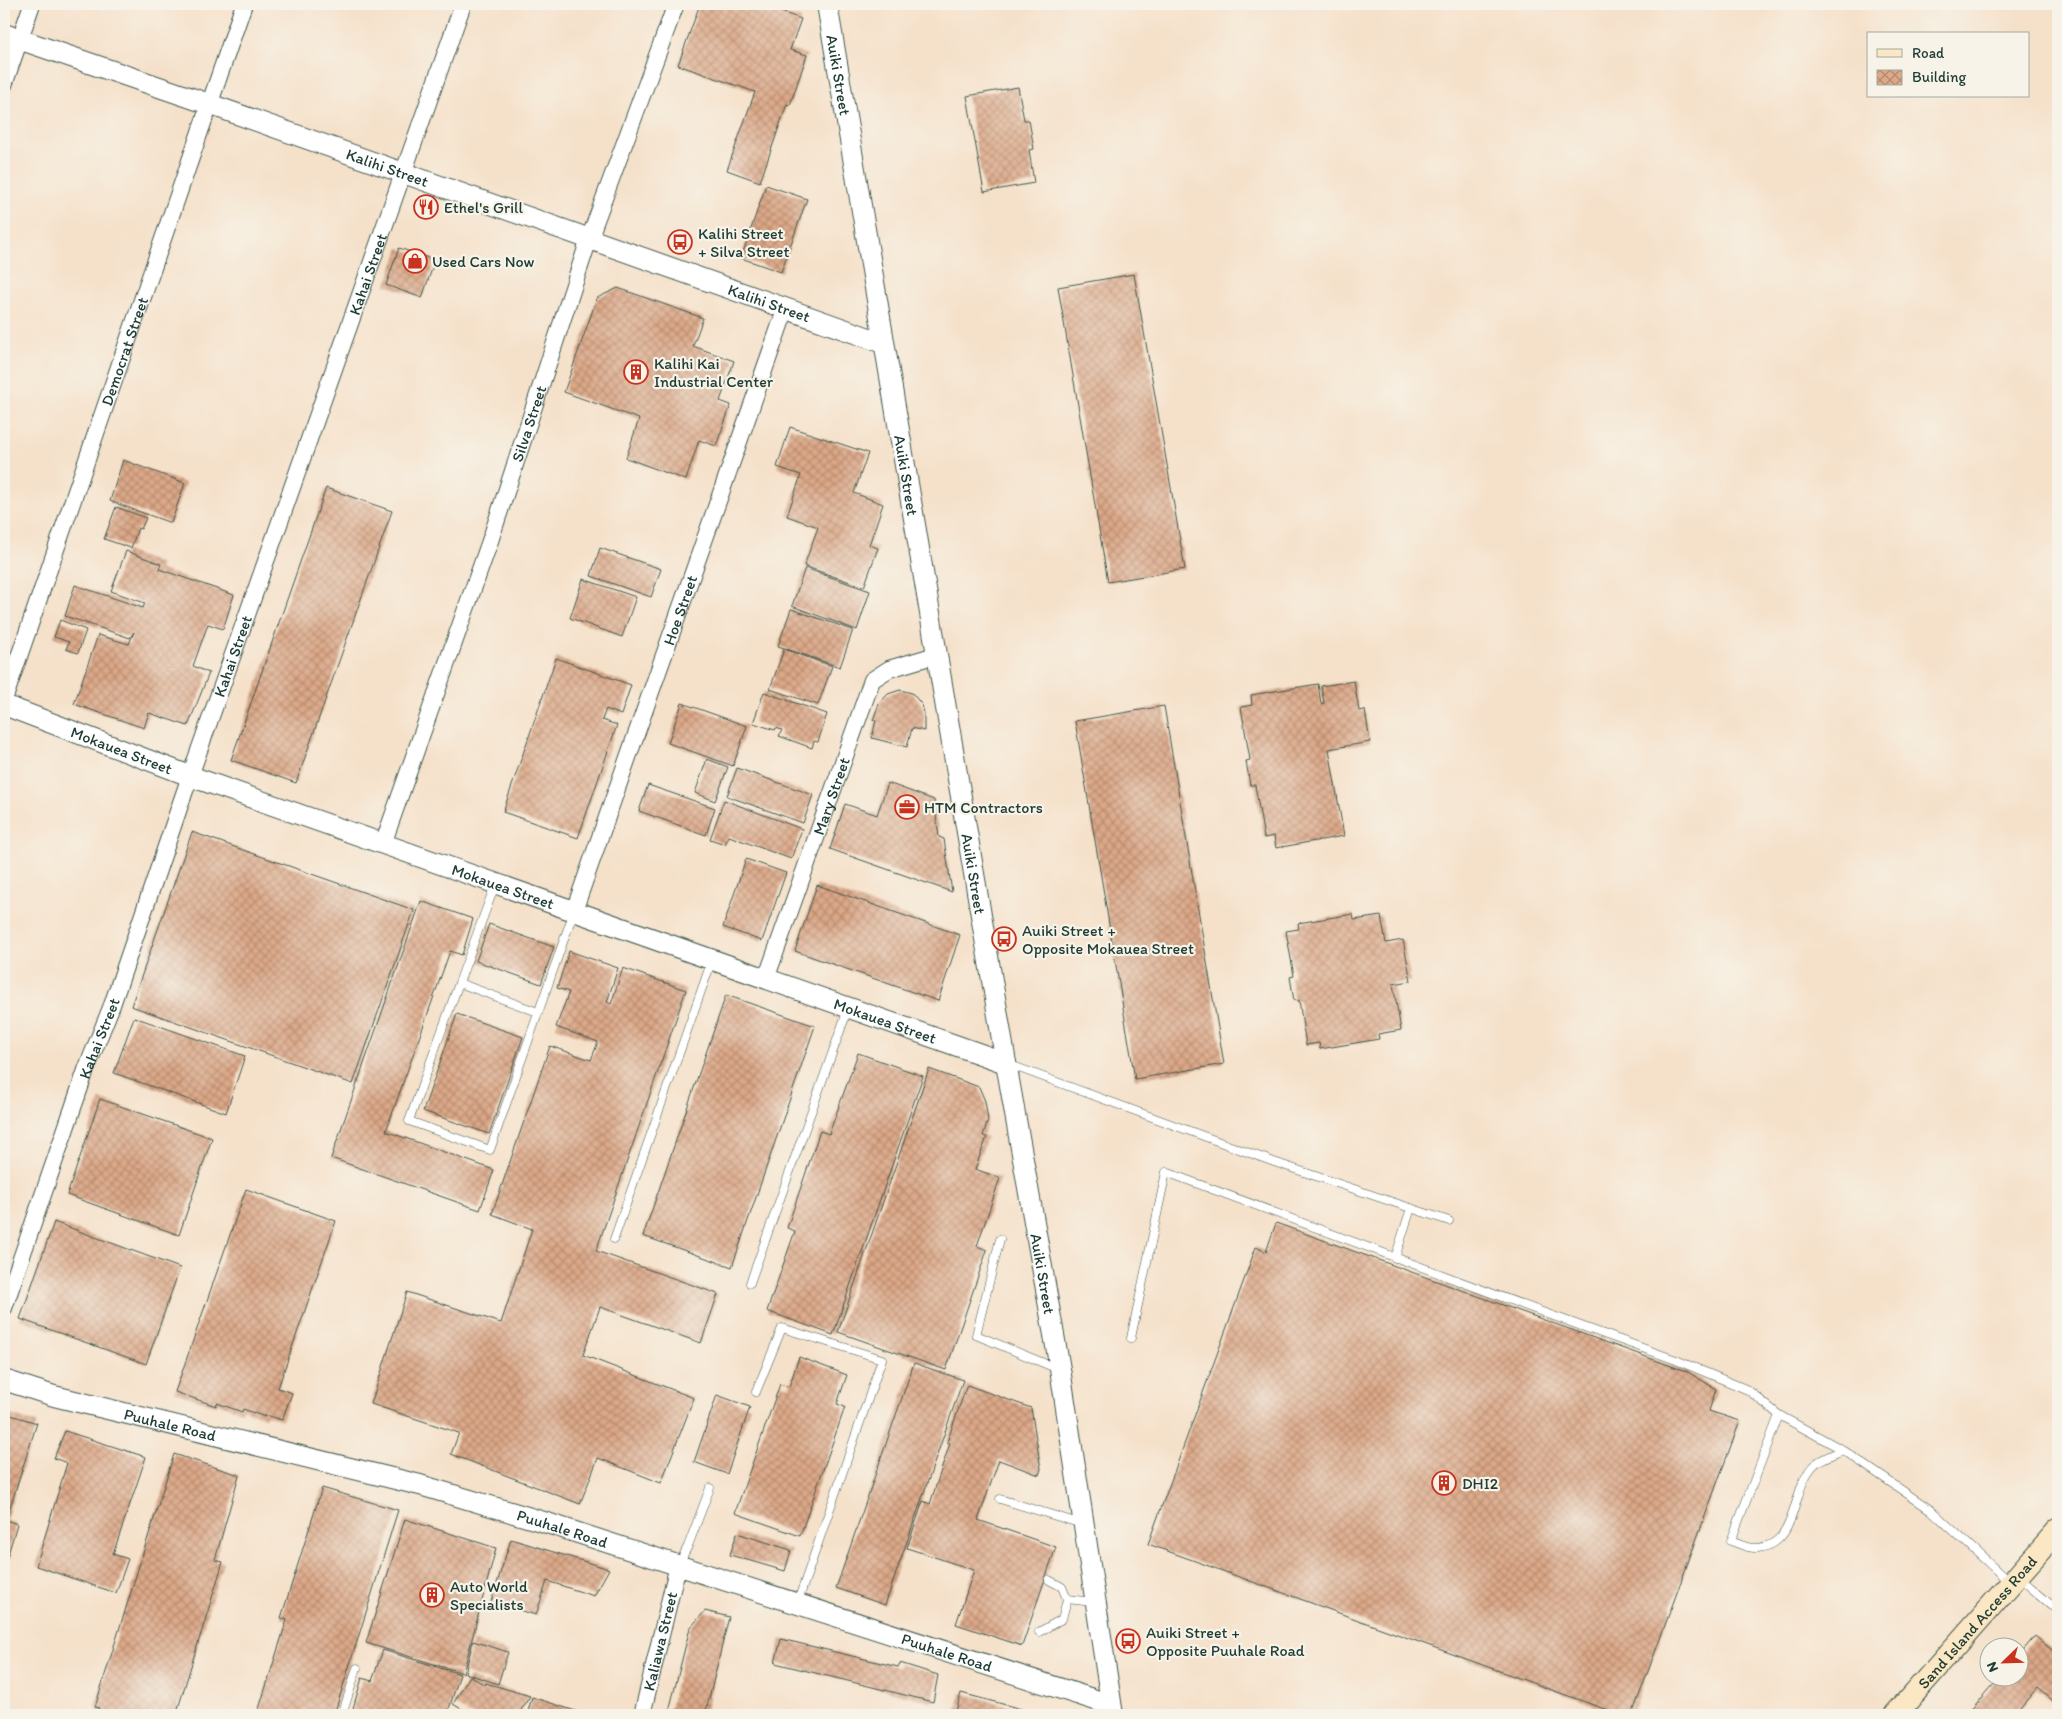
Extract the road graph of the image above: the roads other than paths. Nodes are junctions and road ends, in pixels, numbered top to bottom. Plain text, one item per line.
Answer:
1 (32, 4) edge
2 (244, 4) edge
3 (463, 4) edge
4 (676, 4) edge
5 (827, 4) edge
6 (12, 37) edge
7 (4, 85) edge
8 (209, 104) junction
9 (402, 173) junction
10 (589, 239) junction
11 (786, 308) junction
12 (883, 343) junction
13 (936, 655) junction
14 (4, 700) edge
15 (4, 705) edge
16 (190, 776) junction
17 (383, 844) junction
18 (495, 885) junction
19 (574, 912) junction
20 (712, 960) junction
21 (766, 979) junction
22 (459, 983) junction
23 (848, 1008) junction
24 (538, 1012) junction
25 (1006, 1063) junction
26 (1412, 1208) junction
27 (1449, 1221) dead end
28 (614, 1239) dead end
29 (1000, 1240) dead end
30 (1395, 1258) junction
31 (750, 1283) dead end
32 (4, 1308) edge
33 (1131, 1338) dead end
34 (1060, 1370) junction
35 (4, 1380) edge
36 (756, 1392) dead end
37 (1779, 1415) junction
38 (1843, 1450) junction
39 (710, 1488) dead end
40 (1000, 1499) dead end
41 (1084, 1524) junction
42 (2058, 1530) edge
43 (678, 1566) junction
44 (1049, 1580) dead end
45 (2014, 1580) junction
46 (1066, 1599) junction
47 (1095, 1602) junction
48 (798, 1604) junction
49 (2058, 1611) edge
50 (1039, 1632) dead end
51 (357, 1668) dead end
52 (1112, 1710) edge
53 (342, 1715) edge
54 (642, 1715) edge
55 (1895, 1715) edge

1 - 6 street
2 - 8 street, Democrat Street
3 - 9 street, Kahai Street
4 - 10 street, Silva Street
5 - 12 street, Auiki Street
6 - 7 street
6 - 8 street, Kalihi Street
8 - 9 street, Kalihi Street
8 - 14 street, Democrat Street
9 - 10 street, Kalihi Street
9 - 16 street, Kahai Street
10 - 11 street, Kalihi Street
10 - 17 street, Silva Street
11 - 12 street, Kalihi Street
11 - 19 street, Hoe Street
12 - 13 street, Auiki Street
13 - 21 street, Mary Street
13 - 25 street, Auiki Street
15 - 16 street, Mokauea Street
16 - 17 street, Mokauea Street
16 - 32 street, Kahai Street
17 - 18 street, Mokauea Street
18 - 19 street, Mokauea Street
18 - 22 lane
19 - 20 street, Mokauea Street
19 - 24 lane
20 - 21 street, Mokauea Street
20 - 28 lane
21 - 23 street, Mokauea Street
22 - 24 lane
22 - 24 lane
23 - 25 street, Mokauea Street
23 - 31 lane
25 - 26 lane
25 - 34 street, Auiki Street
26 - 27 lane
26 - 30 lane
29 - 34 lane
30 - 33 lane
30 - 37 lane
34 - 41 street, Auiki Street
35 - 43 street, Puuhale Road
36 - 48 lane
37 - 38 lane
37 - 38 lane
38 - 45 lane
39 - 43 lane
40 - 41 lane
41 - 47 street, Auiki Street
42 - 45 main road, Sand Island Access Road
43 - 48 street, Puuhale Road
43 - 54 street, Kaliawa Street
44 - 46 lane
45 - 49 lane
45 - 55 main road, Sand Island Access Road
46 - 47 lane
46 - 50 lane
47 - 52 street, Auiki Street
48 - 52 street, Puuhale Road
51 - 53 lane

